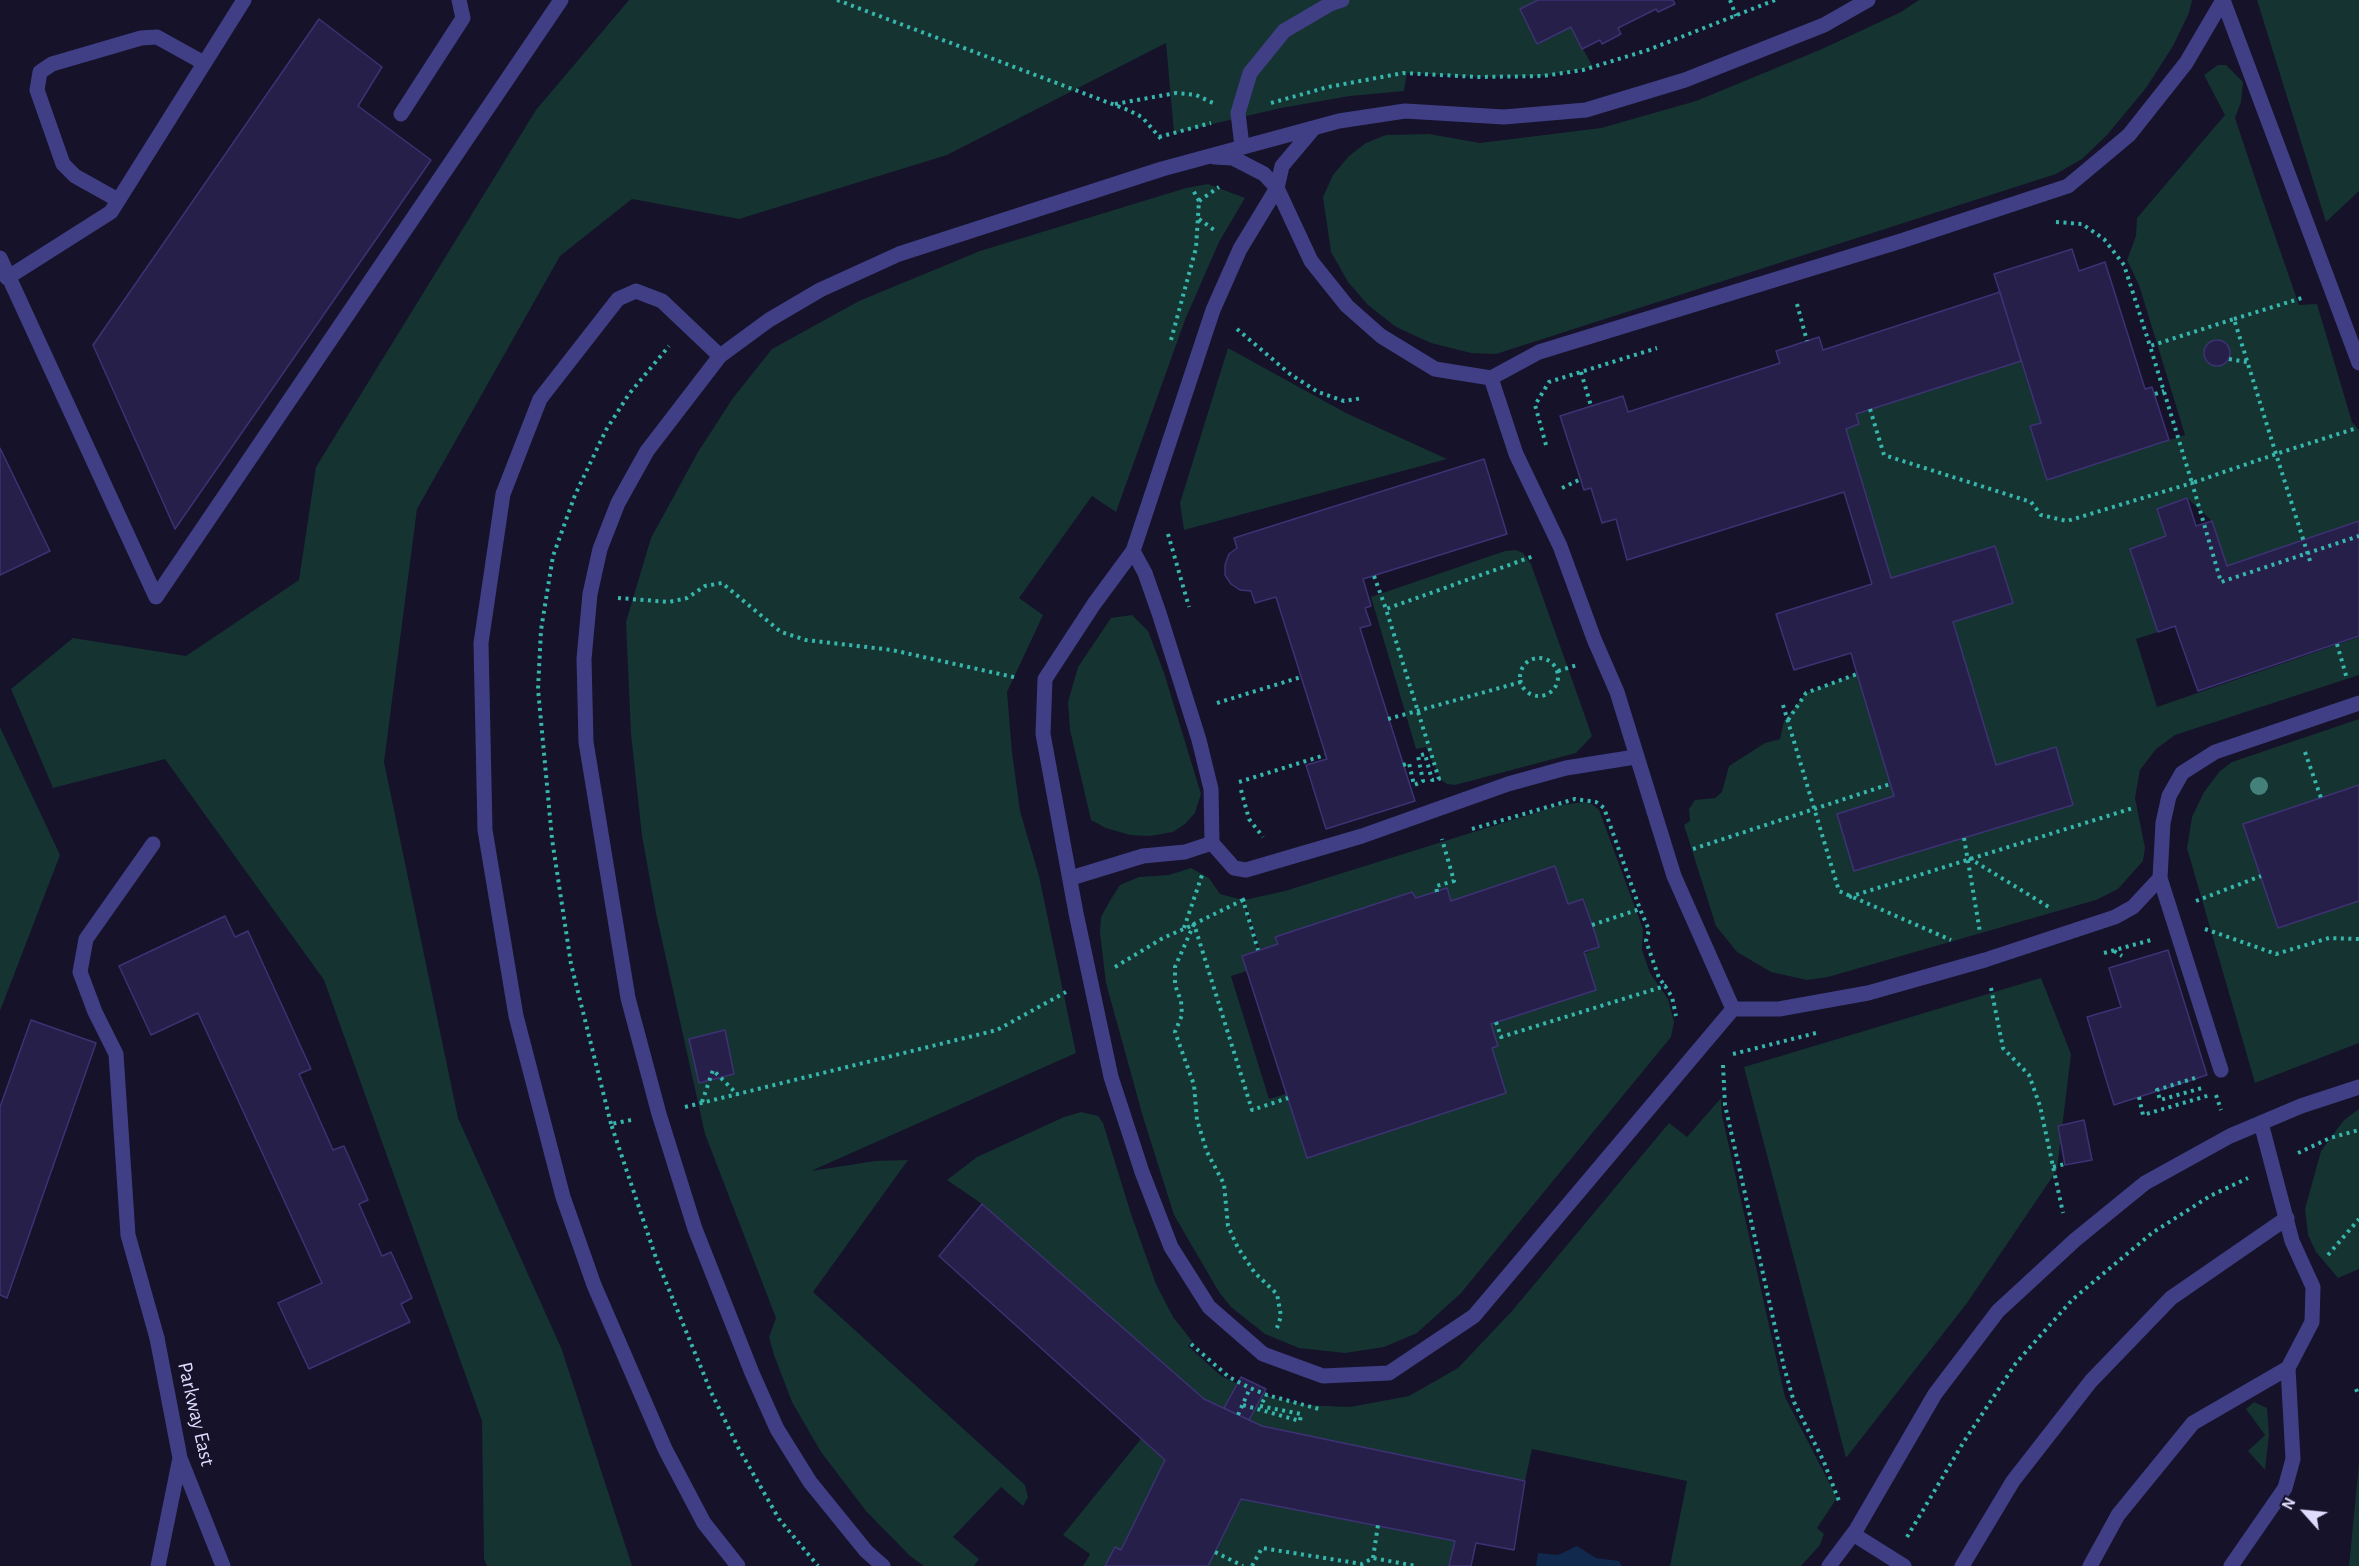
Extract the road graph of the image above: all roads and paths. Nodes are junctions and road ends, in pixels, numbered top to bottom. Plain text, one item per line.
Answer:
1 (244, 0) edge
2 (459, 0) edge
3 (561, 0) edge
4 (837, 0) edge
5 (1342, 0) edge
6 (1730, 0) edge
7 (1775, 0) edge
8 (1868, 0) edge
9 (2223, 0) edge
10 (1736, 16) junction
11 (204, 63) junction
12 (1113, 104) junction
13 (1262, 105) dead end
14 (1217, 112) dead end
15 (401, 114) dead end
16 (1218, 121) dead end
17 (1314, 128) junction
18 (1159, 137) junction
19 (1166, 145) dead end
20 (1242, 146) junction
21 (1206, 156) junction
22 (1190, 182) dead end
23 (1219, 187) dead end
24 (1277, 188) junction
25 (118, 200) junction
26 (1199, 201) junction
27 (2047, 225) dead end
28 (0, 258) edge
29 (7, 278) junction
30 (2310, 295) dead end
31 (1809, 301) dead end
32 (1797, 304) junction
33 (1786, 308) dead end
34 (2234, 319) junction
35 (1235, 327) dead end
36 (1807, 341) dead end
37 (2150, 346) junction
38 (1661, 347) dead end
39 (1168, 349) dead end
40 (720, 357) junction
41 (2229, 358) dead end
42 (2247, 362) junction
43 (2359, 363) edge
44 (1581, 372) junction
45 (1491, 378) junction
46 (2164, 391) junction
47 (2155, 394) dead end
48 (1363, 398) dead end
49 (1591, 406) dead end
50 (1870, 409) dead end
51 (2357, 428) dead end
52 (1546, 448) dead end
53 (2276, 454) junction
54 (1581, 479) dead end
55 (2192, 483) junction
56 (1557, 490) dead end
57 (2359, 536) edge
58 (1560, 546) junction
59 (1133, 551) junction
60 (2308, 553) junction
61 (2310, 561) dead end
62 (1374, 576) dead end
63 (611, 598) dead end
64 (1386, 609) junction
65 (2337, 644) dead end
66 (1857, 674) dead end
67 (1301, 677) dead end
68 (2347, 680) dead end
69 (1521, 682) junction
70 (1045, 684) junction
71 (1217, 703) dead end
72 (2359, 703) edge
73 (1783, 705) dead end
74 (1418, 711) junction
75 (1388, 719) dead end
76 (1788, 721) junction
77 (1325, 754) dead end
78 (2295, 755) dead end
79 (1635, 757) junction
80 (1403, 765) dead end
81 (1239, 782) dead end
82 (1890, 784) dead end
83 (2321, 798) dead end
84 (2133, 808) dead end
85 (1813, 810) junction
86 (1463, 832) dead end
87 (1452, 836) dead end
88 (1964, 838) dead end
89 (1212, 843) junction
90 (153, 844) dead end
91 (1693, 850) dead end
92 (1969, 858) junction
93 (2261, 876) dead end
94 (1071, 878) junction
95 (2160, 878) junction
96 (1437, 892) dead end
97 (1255, 896) dead end
98 (1849, 897) junction
99 (1243, 900) junction
100 (1640, 909) junction
101 (2170, 911) junction
102 (2057, 912) dead end
103 (1194, 924) junction
104 (1592, 925) dead end
105 (2203, 928) dead end
106 (1184, 929) junction
107 (1981, 936) dead end
108 (2155, 939) dead end
109 (2359, 939) edge
110 (1958, 942) dead end
111 (1258, 950) dead end
112 (2114, 950) junction
113 (2103, 953) dead end
114 (2122, 956) dead end
115 (1109, 970) dead end
116 (1990, 984) dead end
117 (1665, 986) junction
118 (1073, 988) dead end
119 (1733, 1010) junction
120 (1677, 1016) dead end
121 (1496, 1022) dead end
122 (1825, 1031) dead end
123 (2221, 1071) dead end
124 (2194, 1075) dead end
125 (2359, 1087) edge
126 (2215, 1094) junction
127 (738, 1095) junction
128 (2139, 1097) dead end
129 (1288, 1098) dead end
130 (702, 1103) junction
131 (678, 1109) dead end
132 (2221, 1110) dead end
133 (633, 1119) dead end
134 (2262, 1123) junction
135 (2065, 1164) dead end
136 (2053, 1167) junction
137 (2244, 1180) dead end
138 (2064, 1214) dead end
139 (2287, 1218) junction
140 (2359, 1220) edge
141 (2307, 1274) junction
142 (1275, 1331) dead end
143 (1191, 1344) dead end
144 (2288, 1368) junction
145 (1250, 1388) junction
146 (2355, 1389) dead end
147 (1267, 1395) junction
148 (2359, 1396) edge
149 (1243, 1405) junction
150 (1319, 1409) dead end
151 (1238, 1415) dead end
152 (180, 1458) junction
153 (1839, 1507) dead end
154 (1378, 1525) dead end
155 (1853, 1534) junction
156 (1902, 1545) dead end
157 (1215, 1552) dead end
158 (1373, 1558) junction
159 (158, 1566) edge
160 (223, 1566) edge
161 (738, 1566) edge
162 (818, 1566) edge
163 (883, 1566) edge
164 (1243, 1566) edge
165 (1252, 1566) edge
166 (1416, 1566) edge
167 (1829, 1566) edge
168 (1904, 1566) edge
169 (1962, 1566) edge
170 (2090, 1566) edge
171 (2231, 1566) edge

1 - 11 street
2 - 15 street
3 - 29 street
4 - 12 path
5 - 20 street
6 - 10 path
7 - 10 path
8 - 17 street
9 - 43 street
9 - 45 street
10 - 13 path
11 - 25 street
11 - 25 street
12 - 14 path
12 - 18 path
16 - 18 path
17 - 20 street
17 - 24 street
18 - 19 path
20 - 21 street
21 - 24 street
21 - 40 street
22 - 26 path
23 - 26 path
24 - 45 street
24 - 59 street
25 - 29 street
26 - 39 path
27 - 37 path
28 - 29 street
30 - 34 path
31 - 32 path
32 - 33 path
32 - 36 path
34 - 37 path
34 - 42 path
35 - 48 path
37 - 46 path
38 - 44 path
40 - 161 street
40 - 163 street
41 - 42 path
42 - 53 path
44 - 49 path
44 - 52 path
45 - 58 street
46 - 47 path
46 - 55 path
50 - 55 path
51 - 53 path
53 - 55 path
53 - 60 path
54 - 56 path
55 - 60 path
57 - 60 path
58 - 64 path
58 - 79 street
59 - 70 street
59 - 89 street
60 - 61 path
62 - 64 path
63 - 70 path
64 - 74 path
65 - 68 path
66 - 76 path
67 - 71 path
69 - 69 path
69 - 74 path
70 - 94 street
72 - 95 street
73 - 76 path
74 - 75 path
74 - 80 path
76 - 85 path
77 - 81 path
78 - 83 path
79 - 89 street
79 - 119 street
82 - 85 path
84 - 92 path
85 - 91 path
85 - 98 path
86 - 100 path
87 - 96 path
88 - 92 path
89 - 94 street
89 - 106 path
90 - 152 street, Parkway East
92 - 98 path
92 - 102 path
92 - 107 path
93 - 101 path
94 - 119 street
95 - 101 street
95 - 119 street
97 - 99 path
98 - 110 path
99 - 103 path
99 - 111 path
100 - 104 path
100 - 117 path
101 - 123 street
103 - 106 path
103 - 129 path
103 - 142 path
105 - 109 path
106 - 115 path
108 - 112 path
112 - 113 path
112 - 114 path
116 - 136 path
117 - 120 path
117 - 121 path
118 - 127 path
122 - 153 path
124 - 126 path
125 - 134 street
126 - 128 path
126 - 132 path
127 - 130 path
127 - 130 path
130 - 131 path
133 - 162 path
134 - 139 street
134 - 155 street
135 - 136 path
136 - 138 path
137 - 156 path
139 - 141 street
139 - 169 street
140 - 141 path
141 - 144 street
143 - 145 path
144 - 170 street
144 - 171 street
145 - 147 path
145 - 149 path
146 - 148 path
147 - 149 path
147 - 150 path
149 - 151 path
152 - 159 street
152 - 160 street, Parkway East
154 - 158 path
155 - 167 street
155 - 168 street
157 - 164 path
158 - 165 path
158 - 166 path

